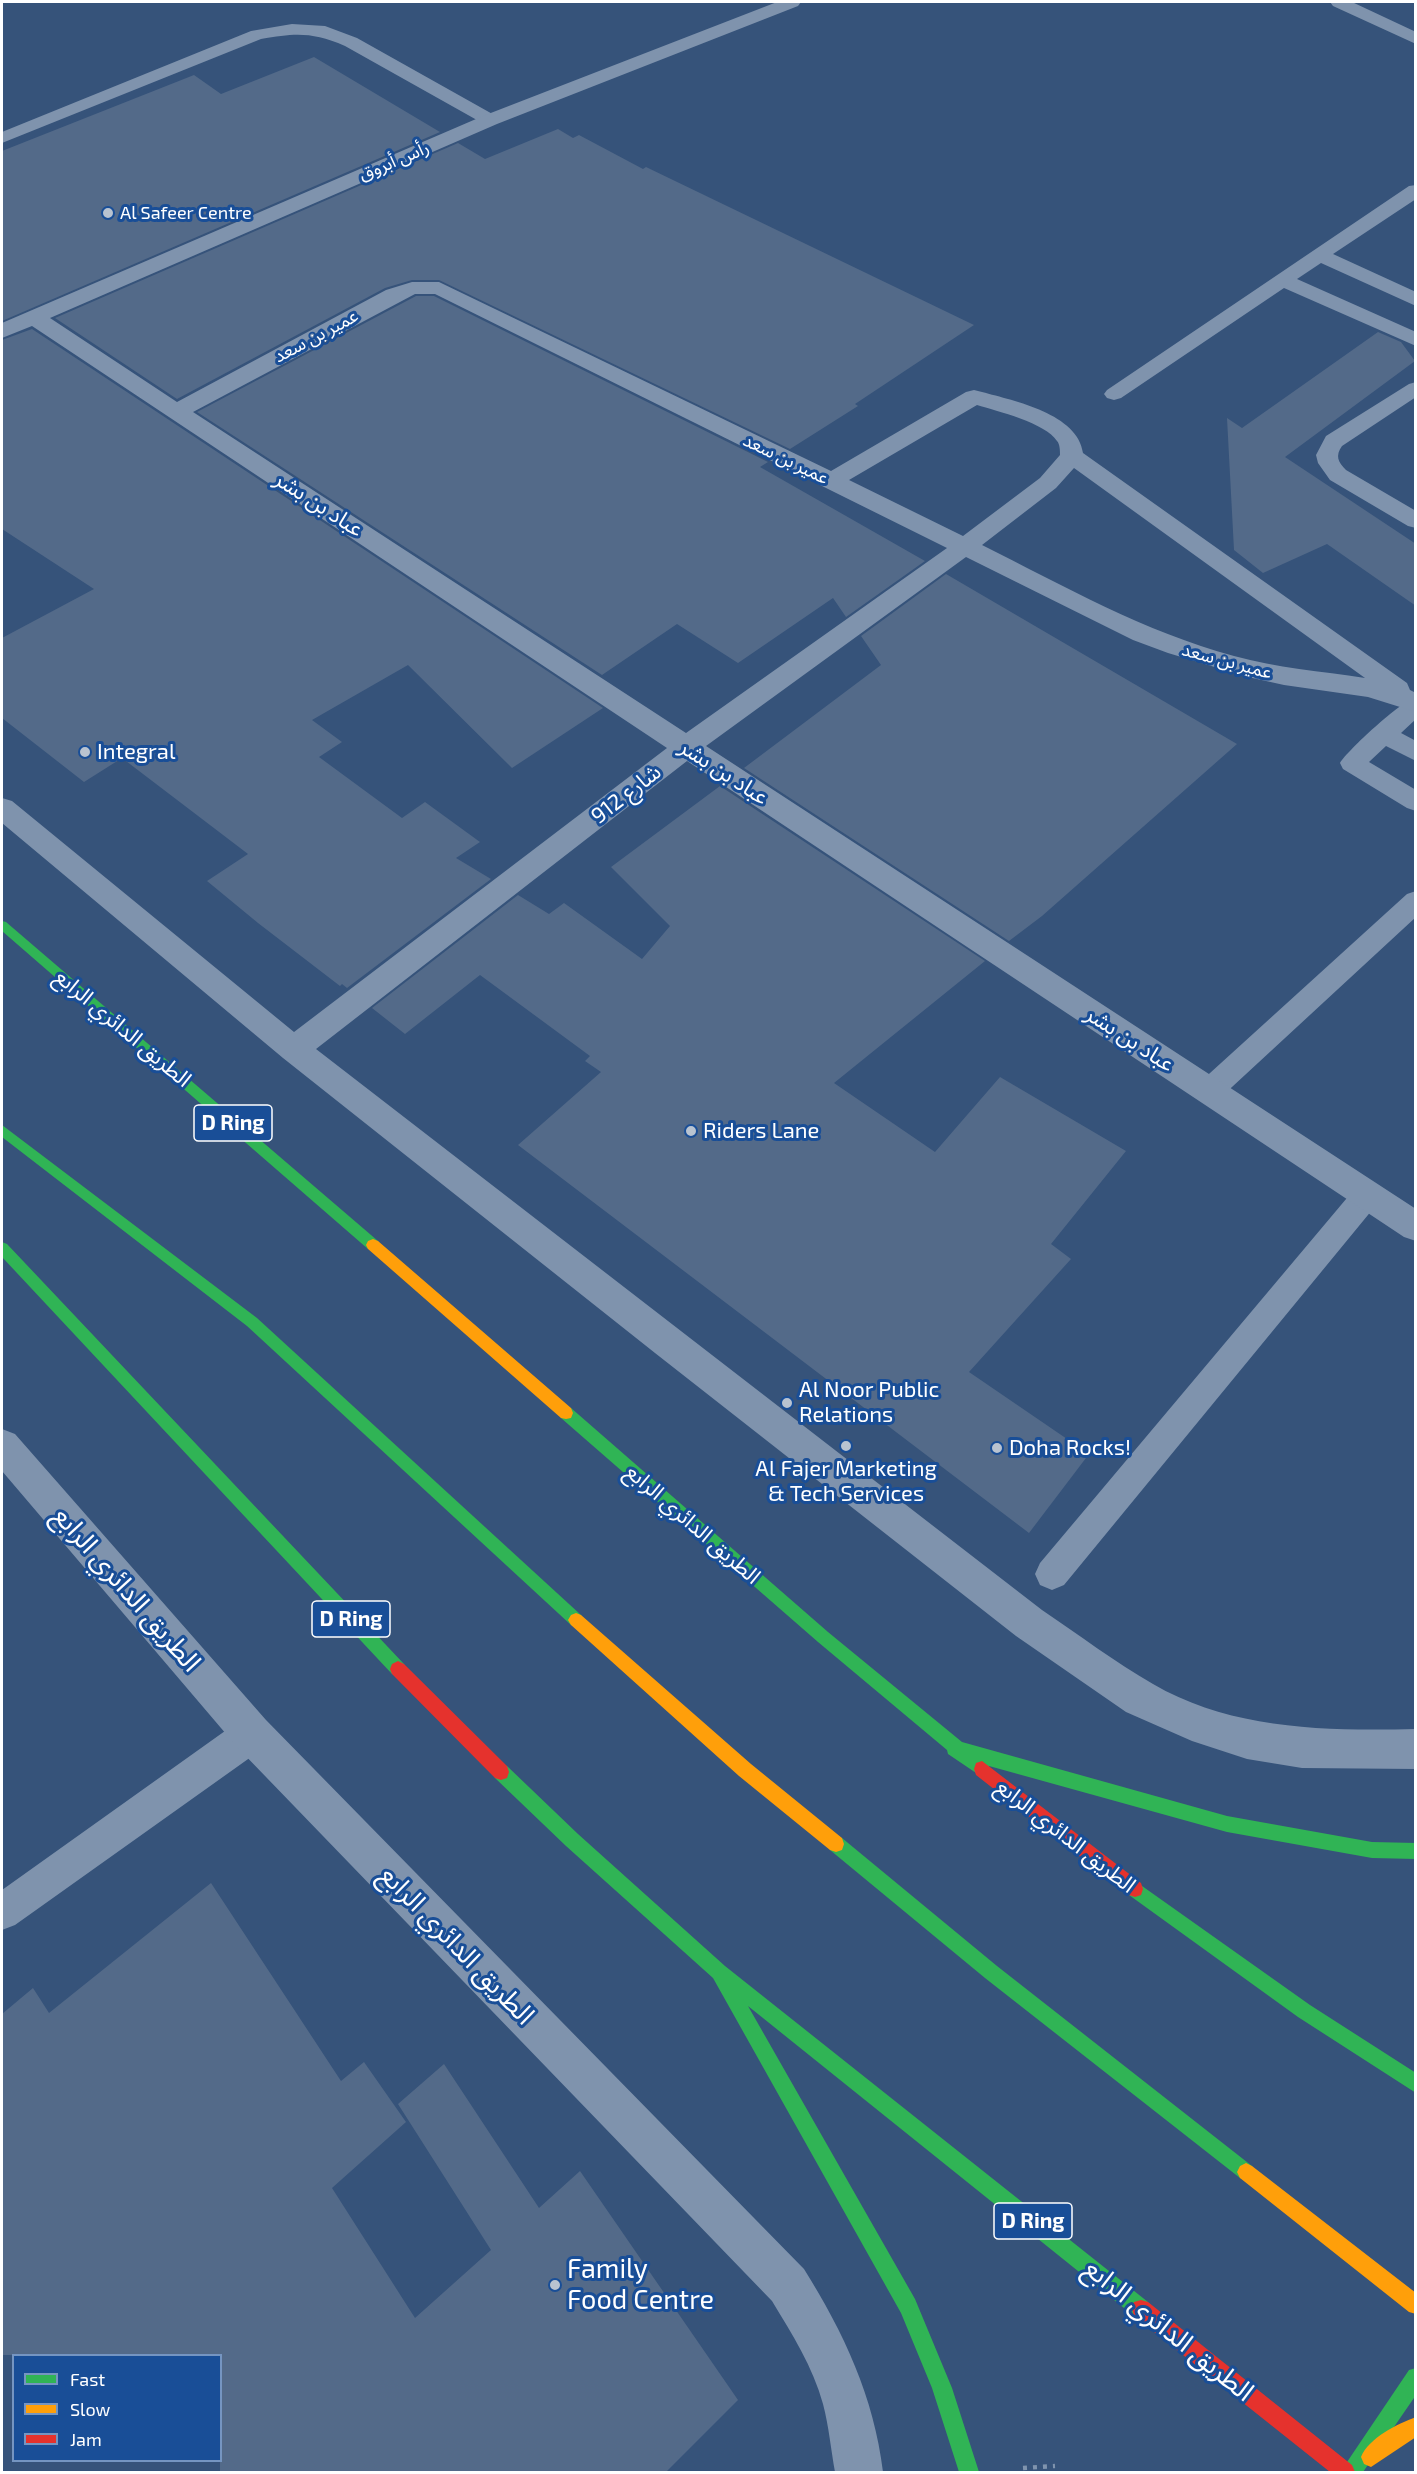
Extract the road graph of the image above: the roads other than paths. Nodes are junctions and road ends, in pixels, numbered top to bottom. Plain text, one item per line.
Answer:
1 (792, 2) edge
2 (1339, 2) edge
3 (1416, 39) edge
4 (490, 120) junction
5 (2, 138) edge
6 (1416, 190) edge
7 (1319, 255) junction
8 (1282, 280) junction
9 (1416, 300) edge
10 (33, 316) junction
11 (2, 331) edge
12 (1416, 340) edge
13 (1416, 388) edge
14 (1114, 394) dead end
15 (177, 411) junction
16 (1072, 456) junction
17 (838, 477) dead end
18 (1416, 521) edge
19 (964, 547) junction
20 (1416, 703) edge
21 (1383, 733) junction
22 (687, 747) junction
23 (1416, 753) edge
24 (1416, 802) edge
25 (2, 808) edge
26 (1416, 901) edge
27 (2, 925) edge
28 (294, 1049) junction
29 (1209, 1091) junction
30 (2, 1130) edge
31 (1367, 1195) junction
32 (1414, 1224) edge
33 (2, 1248) edge
34 (2, 1445) edge
35 (1052, 1574) dead end
36 (252, 1734) junction
37 (954, 1748) junction
38 (1416, 1749) edge
39 (1416, 1851) edge
40 (2, 1912) edge
41 (719, 1971) junction
42 (1416, 2084) edge
43 (1416, 2305) edge
44 (1416, 2377) edge
45 (1416, 2426) edge
46 (859, 2472) edge
47 (969, 2472) edge
48 (1346, 2472) edge
49 (1353, 2472) edge

1 - 4 street, رأس أبروق
2 - 3 street
4 - 5 lane
4 - 10 street, رأس أبروق
6 - 7 lane
7 - 8 lane
7 - 9 lane
8 - 12 lane
8 - 14 lane
10 - 11 street, رأس أبروق
10 - 15 street, عباد بن بشر
13 - 18 lane
15 - 19 street, عمير بن سعد
15 - 22 street, عباد بن بشر
16 - 17 street
16 - 19 street, شارع 912
16 - 20 street
19 - 20 street, عمير بن سعد
19 - 22 street, شارع 912
20 - 21 lane
21 - 23 lane
21 - 24 lane
22 - 28 street, شارع 912
22 - 29 street, عباد بن بشر
25 - 28 street
26 - 29 lane
27 - 37 main road, الطريق الدائري الرابع / D Ring
28 - 38 street
29 - 31 street, عباد بن بشر
30 - 43 main road
31 - 32 street, عباد بن بشر
31 - 35 lane
33 - 41 main road, الطريق الدائري الرابع / D Ring
34 - 36 street, الطريق الدائري الرابع
36 - 40 lane
36 - 46 street, الطريق الدائري الرابع
37 - 39 main road
37 - 42 main road, الطريق الدائري الرابع / D Ring
41 - 47 main road
41 - 48 main road, الطريق الدائري الرابع / D Ring
44 - 49 main road
45 - 49 main road

